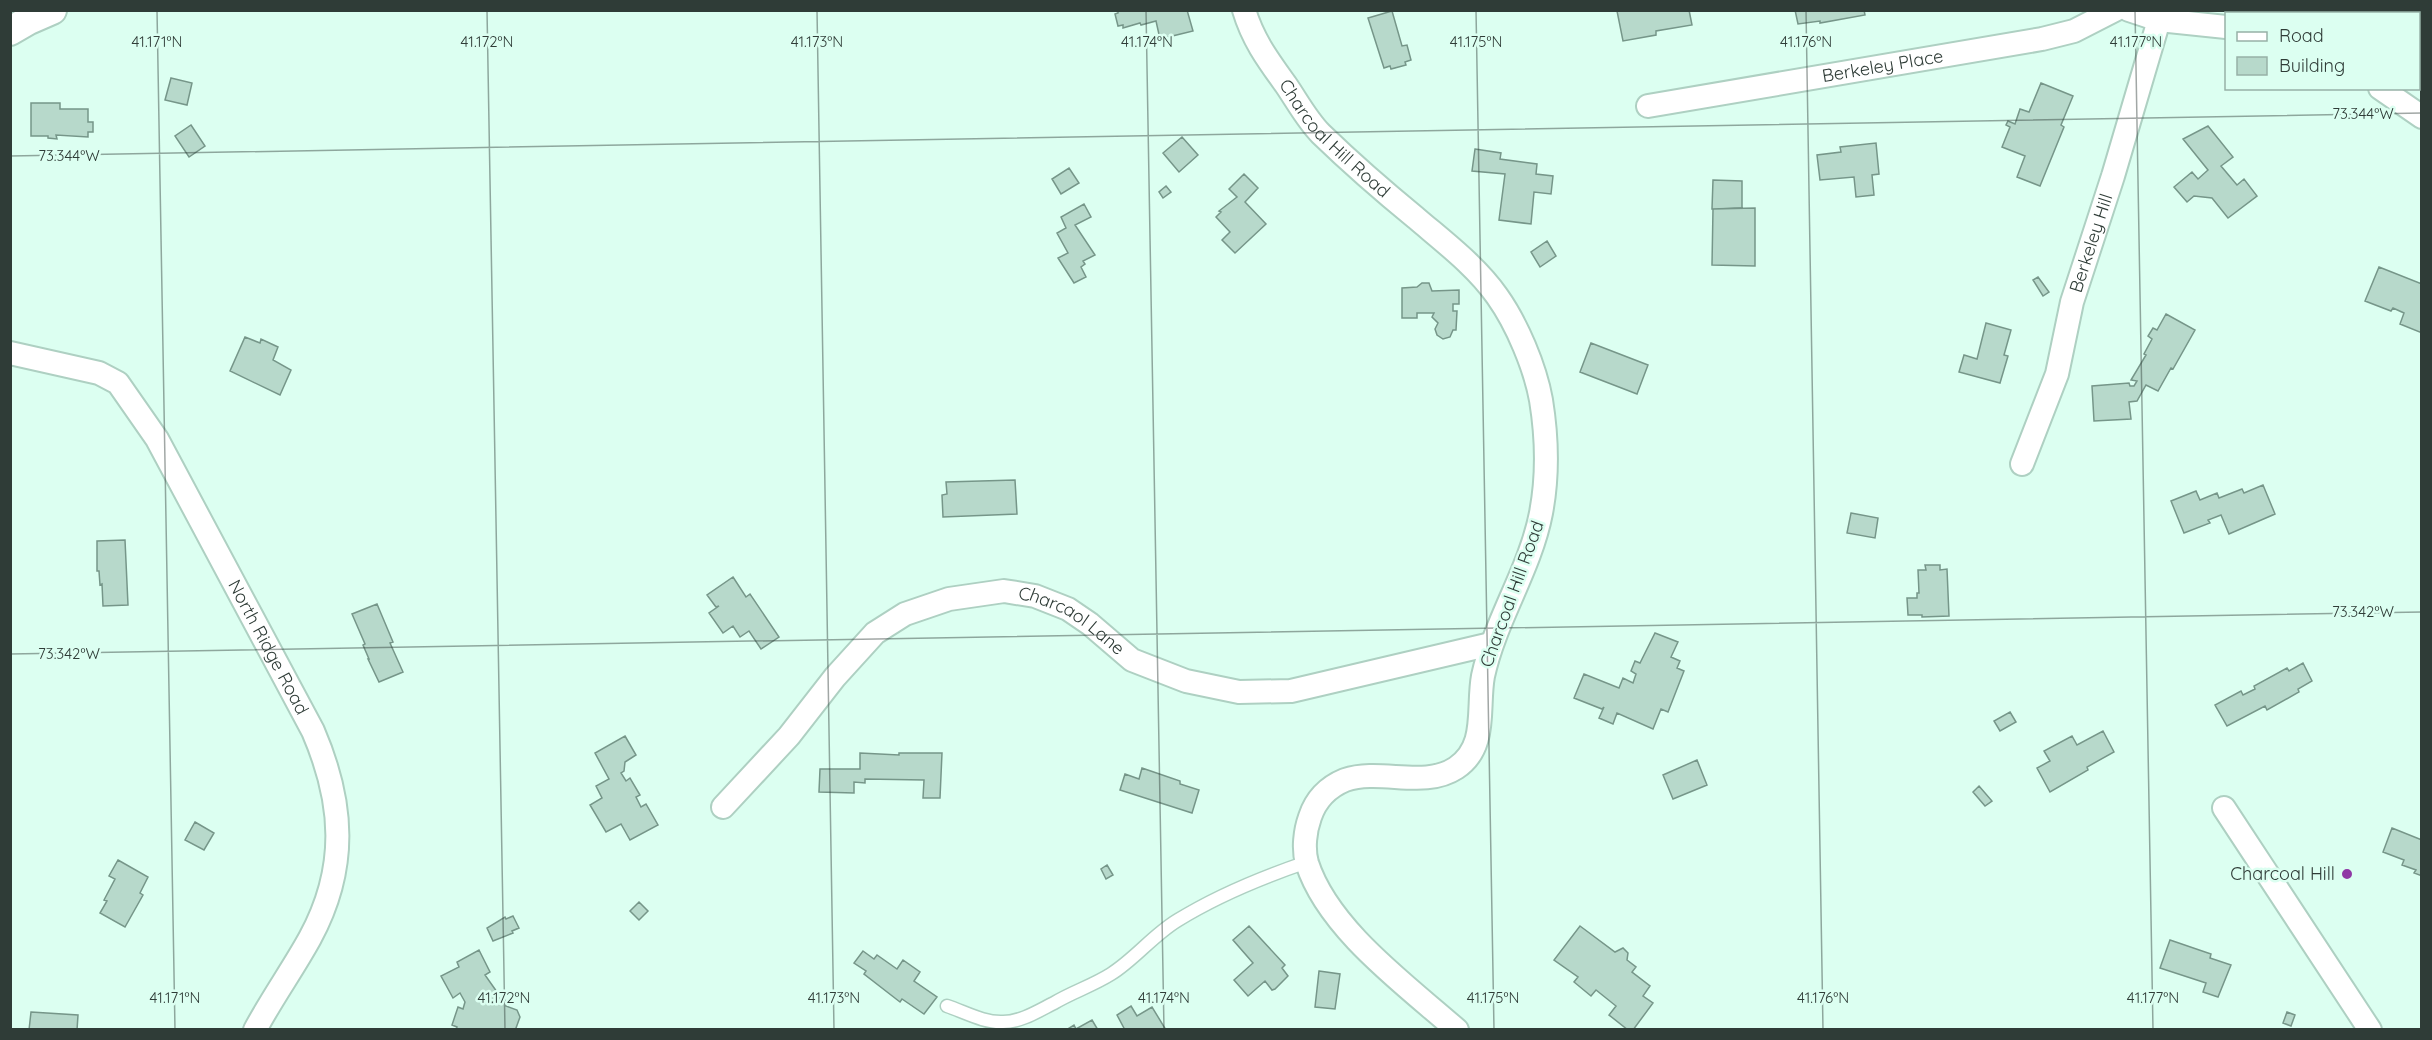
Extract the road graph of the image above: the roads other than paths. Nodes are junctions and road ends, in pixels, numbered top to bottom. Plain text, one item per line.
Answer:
1 (52, 10) edge
2 (1244, 10) edge
3 (2115, 10) edge
4 (2129, 10) edge
5 (2159, 20) junction
6 (2225, 27) edge
7 (10, 31) edge
8 (2383, 90) edge
9 (1648, 106) dead end
10 (2421, 117) edge
11 (10, 353) edge
12 (2022, 464) dead end
13 (1491, 644) junction
14 (723, 807) dead end
15 (2224, 808) dead end
16 (1306, 862) junction
17 (947, 1006) dead end
18 (255, 1029) edge
19 (1457, 1029) edge
20 (2370, 1029) edge

1 - 7 street
2 - 13 street, Charcoal Hill Road
3 - 9 street, Berkeley Place
4 - 5 street
5 - 6 street
5 - 12 street, Berkeley Hill
8 - 10 street
11 - 18 street, North Ridge Road
13 - 14 street, Charcaol Lane
13 - 16 street, Charcoal Hill Road
15 - 20 street
16 - 17 lane
16 - 19 street, Charcoal Hill Road

